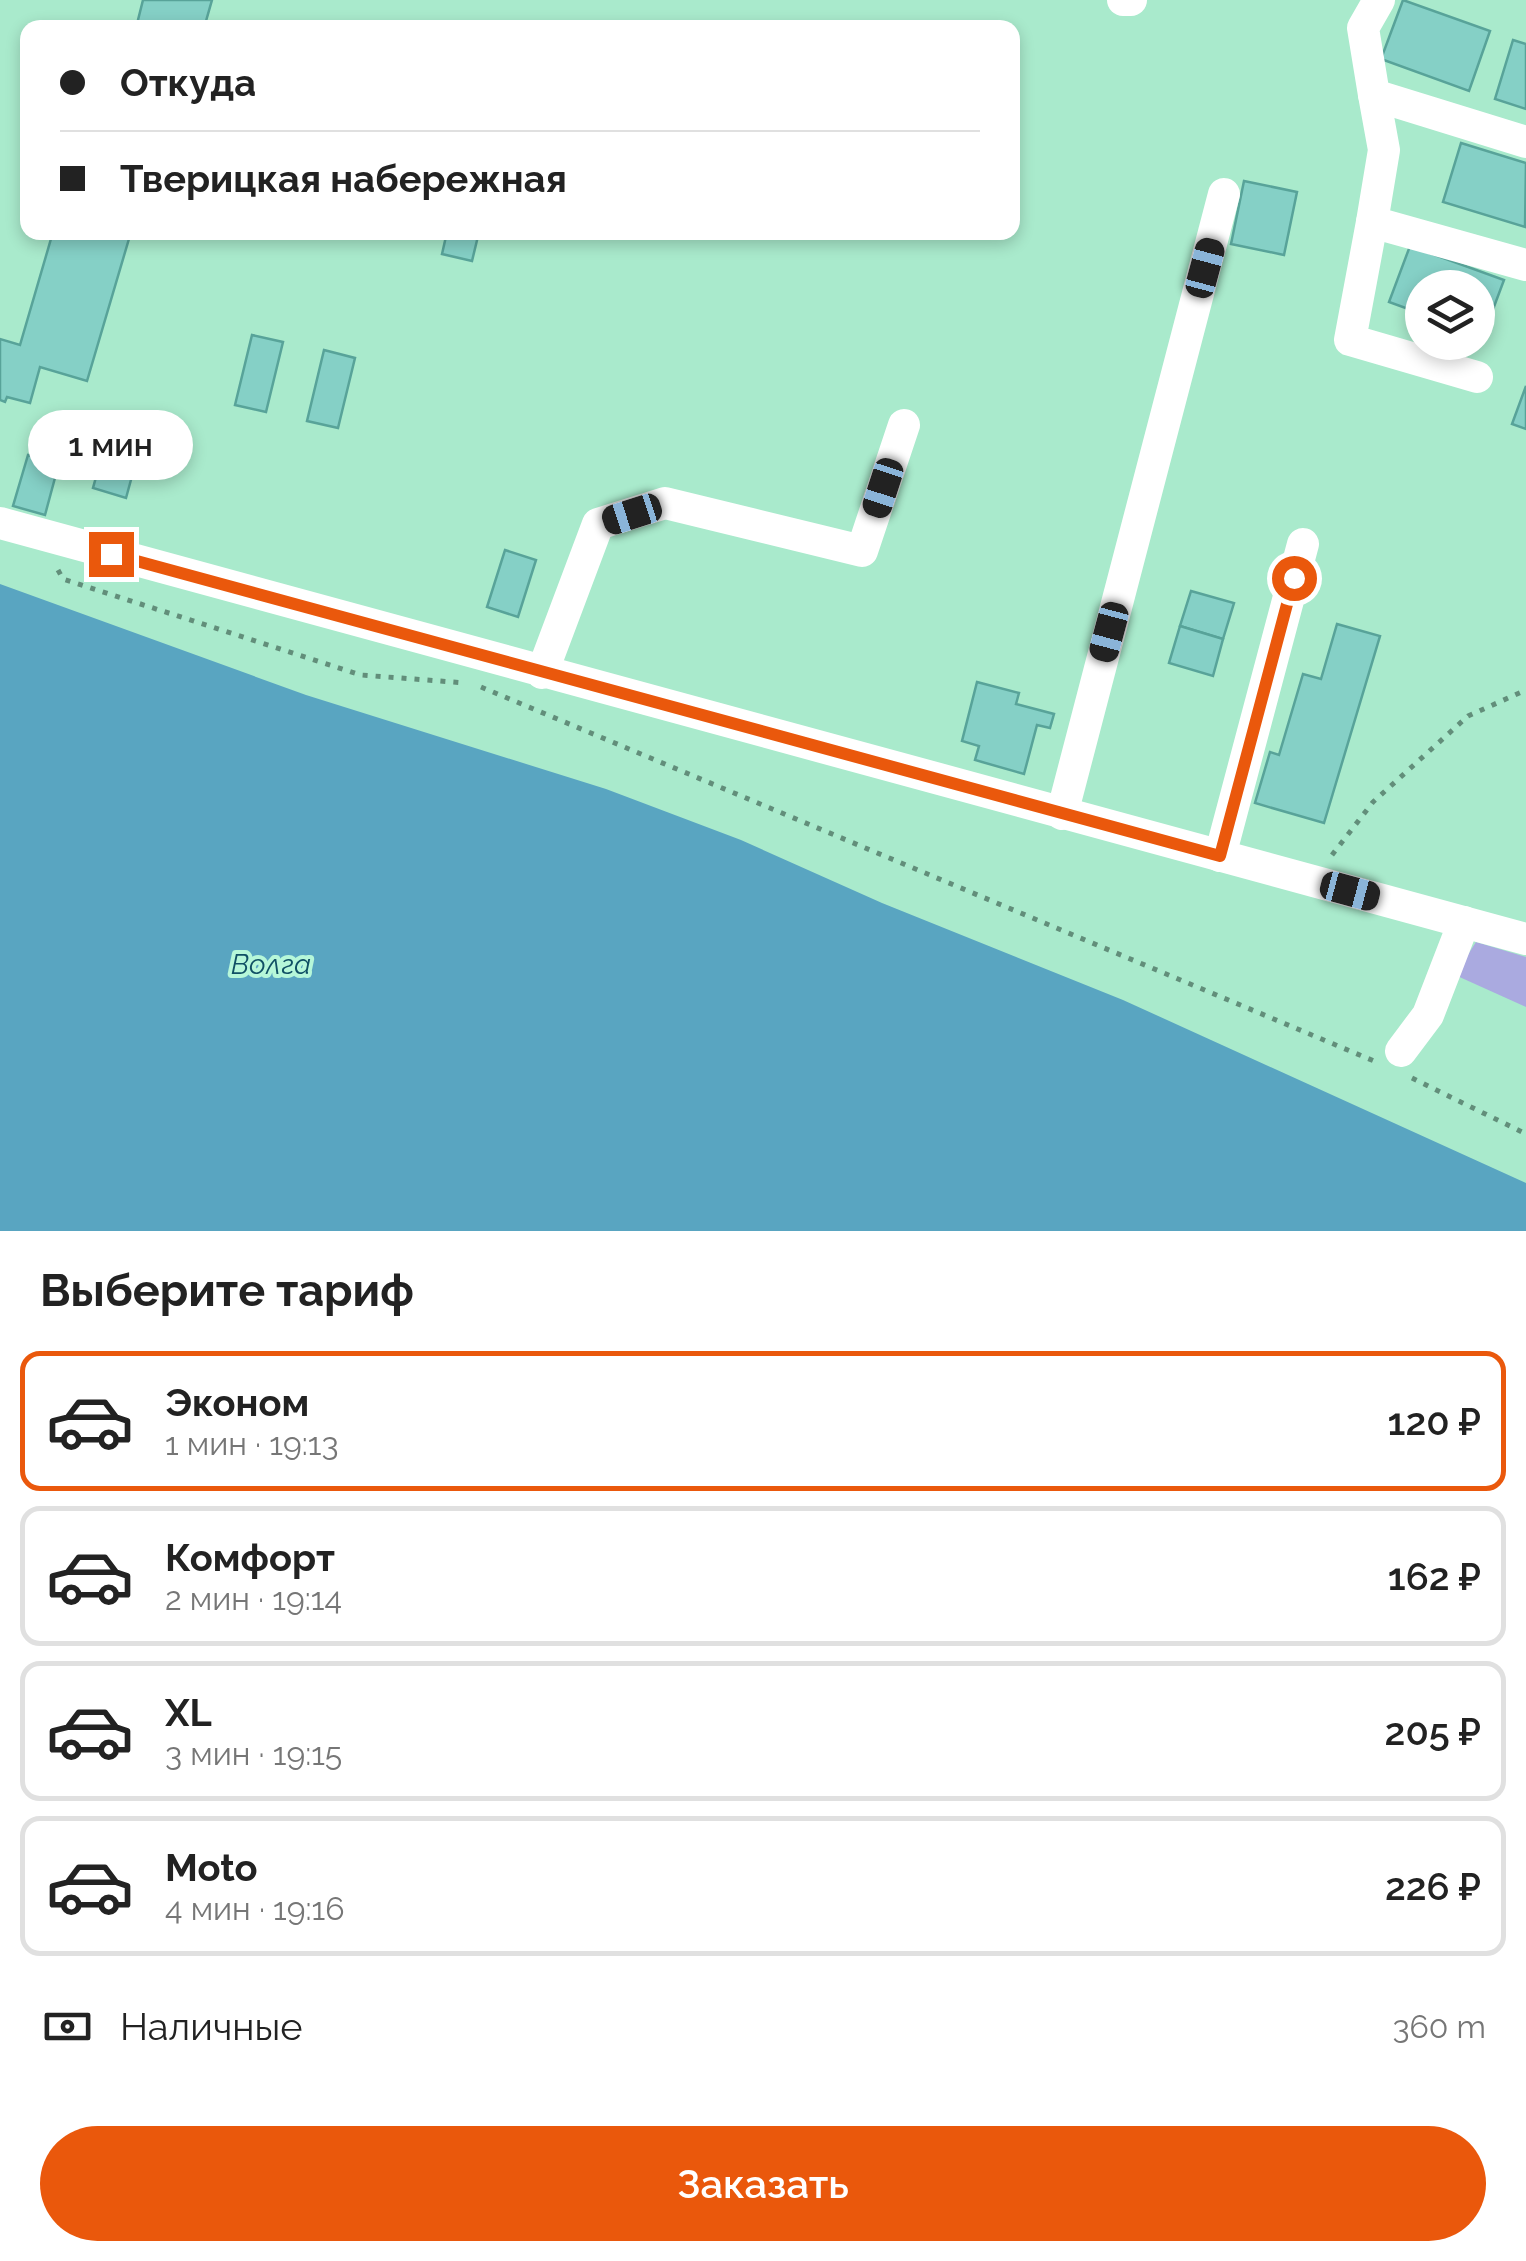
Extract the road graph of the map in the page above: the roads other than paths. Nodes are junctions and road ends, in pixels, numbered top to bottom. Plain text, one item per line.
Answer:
1 (1123, 0) edge
2 (1131, 0) edge
3 (1379, 0) edge
4 (1374, 95) junction
5 (1526, 142) edge
6 (1224, 194) dead end
7 (1372, 222) junction
8 (1526, 265) edge
9 (1478, 376) dead end
10 (904, 426) dead end
11 (0, 523) edge
12 (1304, 544) dead end
13 (542, 672) junction
14 (1062, 814) junction
15 (1220, 856) junction
16 (1464, 922) junction
17 (1526, 939) edge
18 (1399, 1065) road end

1 - 2 street
3 - 4 street
4 - 5 street
4 - 7 street
6 - 14 street
7 - 8 street
7 - 9 street
10 - 13 street
11 - 13 street
12 - 15 street
13 - 14 street
14 - 15 street
15 - 16 street
16 - 17 street
16 - 18 street

